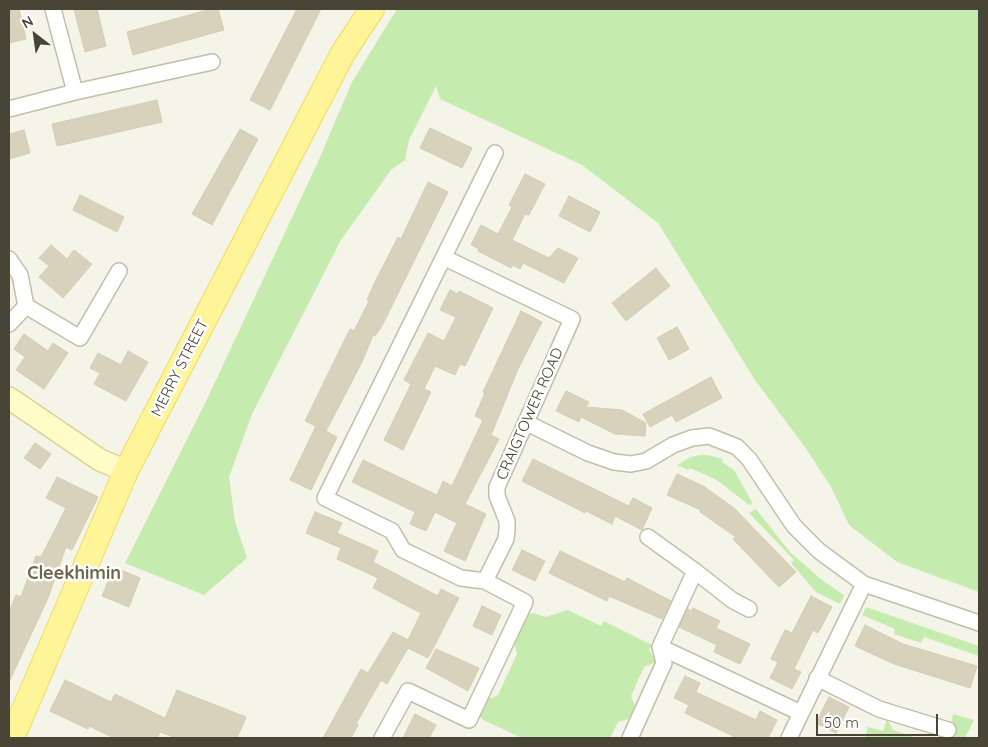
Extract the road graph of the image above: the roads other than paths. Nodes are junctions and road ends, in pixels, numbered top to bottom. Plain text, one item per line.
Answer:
1 (53, 9) edge
2 (372, 9) edge
3 (212, 62) dead end
4 (75, 92) junction
5 (9, 109) edge
6 (495, 153) dead end
7 (444, 258) junction
8 (9, 259) edge
9 (119, 271) dead end
10 (26, 306) junction
11 (9, 324) edge
12 (9, 398) edge
13 (527, 423) junction
14 (126, 471) junction
15 (648, 537) dead end
16 (695, 571) junction
17 (485, 581) junction
18 (864, 584) junction
19 (749, 610) dead end
20 (979, 623) edge
21 (660, 646) junction
22 (817, 678) junction
23 (801, 713) junction
24 (948, 730) dead end
25 (12, 738) edge
26 (382, 738) edge
27 (630, 738) edge
28 (789, 738) edge

1 - 4 street
2 - 14 main road, MERRY STREET
3 - 4 street
4 - 5 street
6 - 7 street
7 - 13 street, CRAIGTOWER ROAD
7 - 17 street
8 - 10 street
9 - 10 street
10 - 11 street
12 - 14 main road
13 - 17 street, CRAIGTOWER ROAD
13 - 18 street
14 - 25 main road, MERRY STREET
15 - 16 street
16 - 19 street
16 - 21 street
17 - 26 street
18 - 20 street
18 - 22 street
21 - 23 street
21 - 27 street
22 - 23 street
22 - 24 street
23 - 28 street

